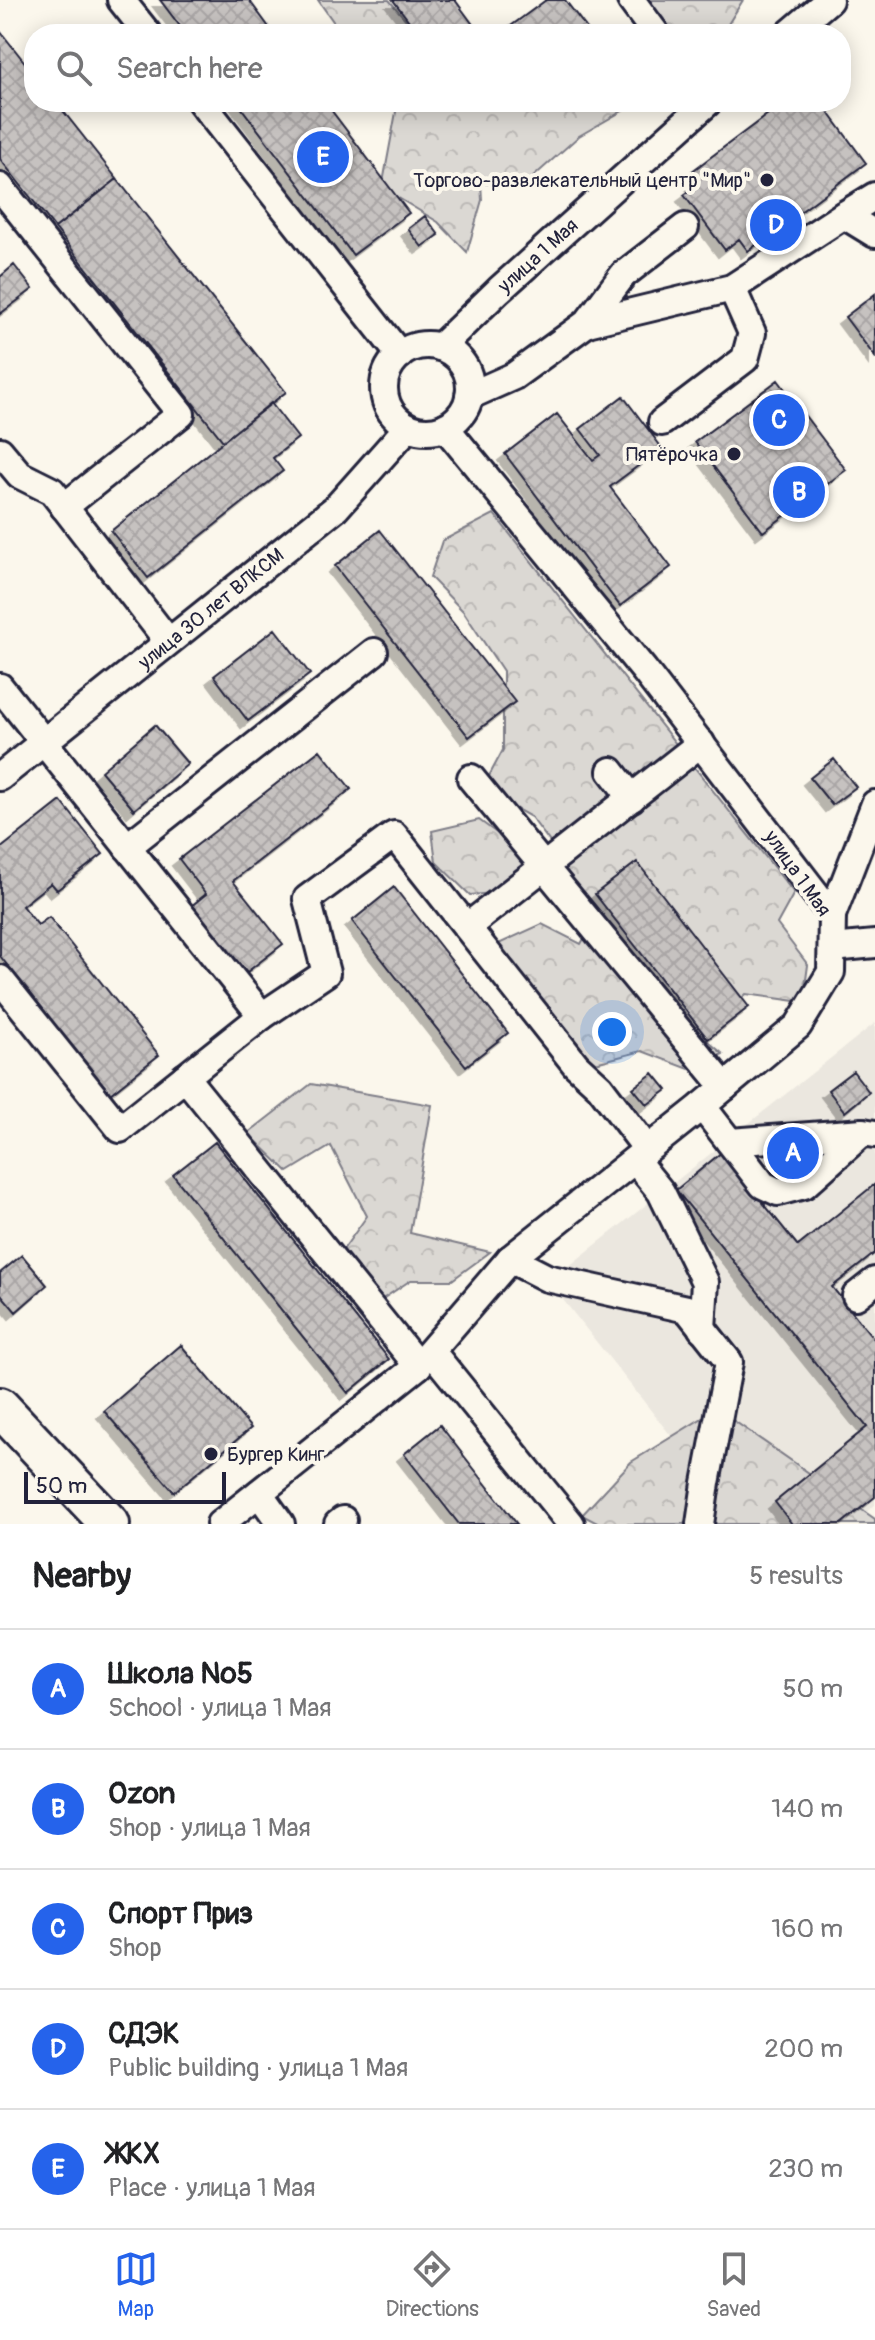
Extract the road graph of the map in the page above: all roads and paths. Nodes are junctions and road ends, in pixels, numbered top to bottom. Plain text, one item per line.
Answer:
1 (121, 0) edge
2 (631, 0) edge
3 (829, 0) edge
4 (140, 24) edge
5 (649, 24) edge
6 (801, 24) edge
7 (209, 112) edge
8 (696, 112) edge
9 (0, 187) edge
10 (875, 196) edge
11 (844, 215) junction
12 (685, 227) dead end
13 (875, 234) edge
14 (732, 288) junction
15 (587, 323) junction
16 (440, 347) junction
17 (400, 355) junction
18 (469, 396) junction
19 (662, 422) dead end
20 (408, 427) junction
21 (445, 427) junction
22 (0, 451) edge
23 (64, 507) junction
24 (168, 641) junction
25 (374, 652) dead end
26 (0, 687) edge
27 (43, 742) junction
28 (701, 743) junction
29 (611, 771) dead end
30 (0, 777) edge
31 (471, 778) dead end
32 (632, 798) junction
33 (875, 804) edge
34 (127, 847) junction
35 (544, 867) junction
36 (832, 915) junction
37 (467, 927) junction
38 (875, 944) edge
39 (832, 948) junction
40 (0, 979) edge
41 (262, 1016) junction
42 (185, 1077) junction
43 (725, 1087) junction
44 (702, 1106) junction
45 (869, 1133) edge
46 (730, 1142) junction
47 (641, 1154) junction
48 (510, 1259) junction
49 (702, 1329) junction
50 (425, 1359) junction
51 (0, 1407) edge
52 (259, 1493) junction
53 (110, 1524) edge
54 (220, 1524) edge
55 (281, 1524) edge
56 (571, 1524) edge
57 (700, 1524) edge

1 - 4 street
2 - 5 street
3 - 6 street
7 - 17 street
8 - 16 street, улица 1 Мая
9 - 23 street
10 - 11 street
11 - 13 street
11 - 14 street
12 - 15 street
14 - 15 street
14 - 19 street
15 - 18 street
16 - 17 street
16 - 18 street
17 - 20 street
18 - 21 street
20 - 21 street
20 - 24 street, улица 30 лет ВЛКСМ
21 - 28 street, улица 1 Мая
22 - 23 street
23 - 24 street
24 - 27 street, улица 30 лет ВЛКСМ
25 - 34 street
26 - 27 street
27 - 30 street, улица 30 лет ВЛКСМ
27 - 34 street
28 - 32 street
28 - 36 street, улица 1 Мая
29 - 32 street
31 - 35 street
32 - 35 street
33 - 36 street
34 - 41 street
35 - 37 street
35 - 43 street
36 - 39 street, улица 1 Мая
37 - 41 street
37 - 47 street
38 - 39 street
39 - 43 street, улица 1 Мая
40 - 42 street
41 - 42 street
42 - 50 street
43 - 44 street, улица 1 Мая
44 - 46 street
44 - 47 street, улица 1 Мая
45 - 46 street
45 - 46 street
47 - 48 street, улица 1 Мая
47 - 49 street
48 - 49 street
48 - 50 street, улица 1 Мая
49 - 57 street
50 - 52 street, улица 1 Мая
50 - 56 street
51 - 53 highway
52 - 54 street, улица 1 Мая
52 - 55 street

